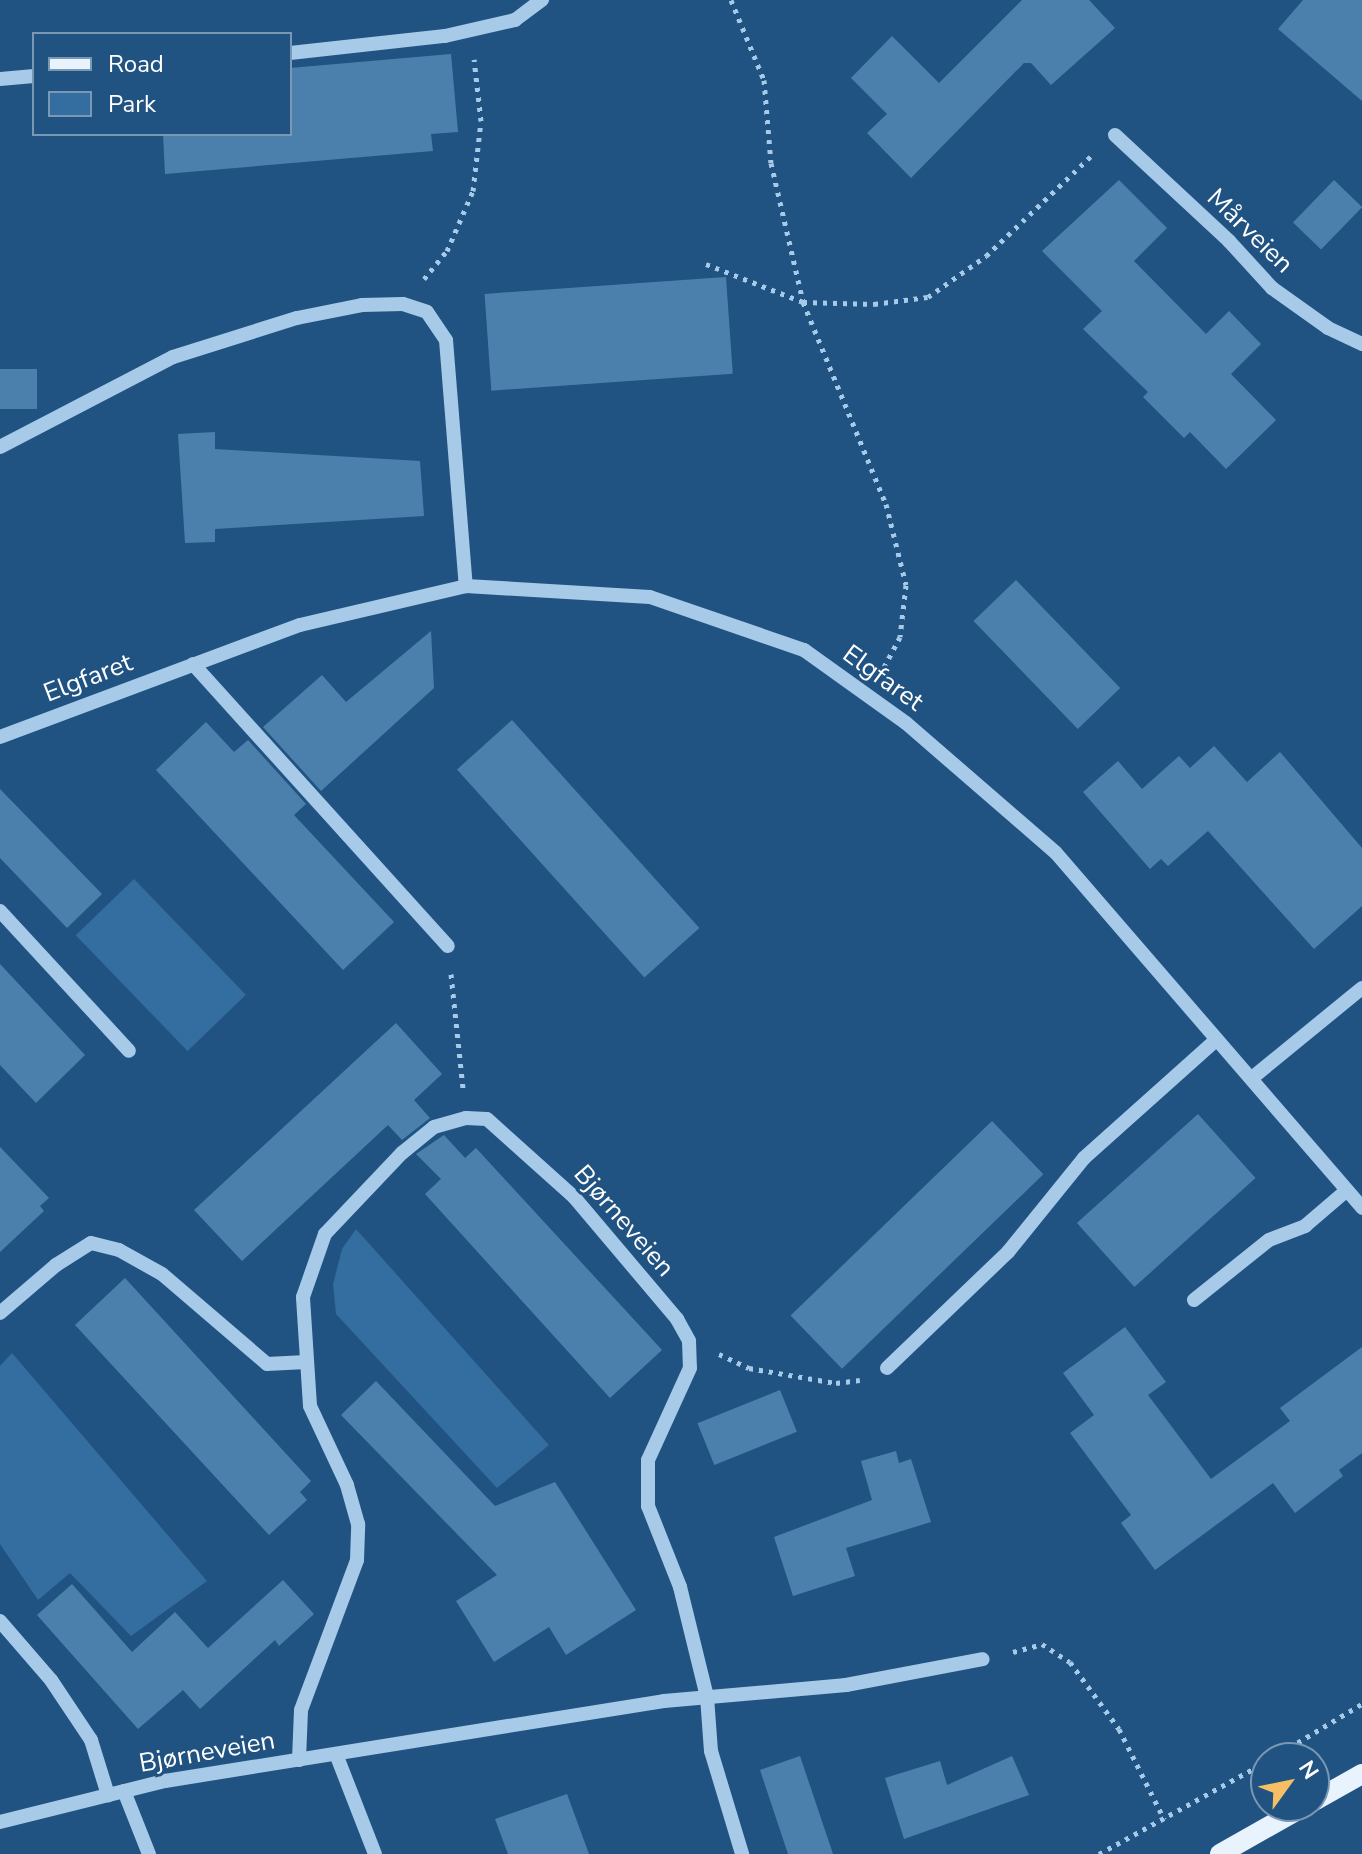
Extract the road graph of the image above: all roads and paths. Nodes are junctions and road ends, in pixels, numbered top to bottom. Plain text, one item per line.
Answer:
1 (542, 0) edge
2 (731, 0) edge
3 (471, 30) junction
4 (292, 53) edge
5 (32, 76) edge
6 (0, 79) edge
7 (1115, 135) joint
8 (706, 264) dead end
9 (803, 302) junction
10 (403, 304) junction
11 (1362, 344) edge
12 (0, 447) edge
13 (466, 586) junction
14 (193, 664) junction
15 (868, 696) junction
16 (0, 737) edge
17 (0, 911) edge
18 (448, 946) joint
19 (1362, 988) edge
20 (1216, 1040) junction
21 (129, 1051) dead end
22 (1252, 1078) junction
23 (466, 1118) junction
24 (1347, 1190) junction
25 (1362, 1208) edge
26 (1194, 1300) dead end
27 (0, 1313) edge
28 (689, 1341) junction
29 (306, 1362) junction
30 (887, 1368) joint
31 (0, 1621) edge
32 (983, 1659) joint
33 (707, 1697) junction
34 (1362, 1704) edge
35 (1299, 1742) edge
36 (336, 1754) junction
37 (299, 1760) junction
38 (1250, 1771) edge
39 (1362, 1774) edge
40 (124, 1791) junction
41 (1330, 1792) edge
42 (108, 1795) junction
43 (1164, 1819) junction
44 (0, 1822) edge
45 (1277, 1822) edge
46 (149, 1854) edge
47 (375, 1854) edge
48 (742, 1854) edge
49 (1099, 1854) edge
50 (1220, 1854) edge

1 - 3 street
2 - 9 path
3 - 4 street
3 - 10 path
5 - 6 street
7 - 9 path
7 - 11 street, Mårveien
8 - 9 path
9 - 15 path
10 - 12 street
10 - 13 street
13 - 14 street, Elgfaret
13 - 15 street, Elgfaret
14 - 16 street, Elgfaret
14 - 18 street
15 - 20 street, Elgfaret
17 - 21 street
18 - 23 path
19 - 22 street
20 - 22 street, Elgfaret
20 - 30 street
22 - 24 street, Elgfaret
23 - 28 street, Bjørneveien
23 - 29 street, Bjørneveien
24 - 25 street, Elgfaret
24 - 26 street
27 - 29 street
28 - 30 path
28 - 33 street
29 - 37 street, Bjørneveien
31 - 42 street, Bjørneveien
32 - 33 street, Bjørneveien
32 - 43 path
33 - 36 street, Bjørneveien
33 - 48 street
34 - 35 path
36 - 37 street, Bjørneveien
36 - 47 street
37 - 40 street, Bjørneveien
38 - 43 path
39 - 41 main road
40 - 42 street, Bjørneveien
40 - 46 street, Bjørneveien
42 - 44 street, Bjørneveien
43 - 49 path
45 - 50 main road

